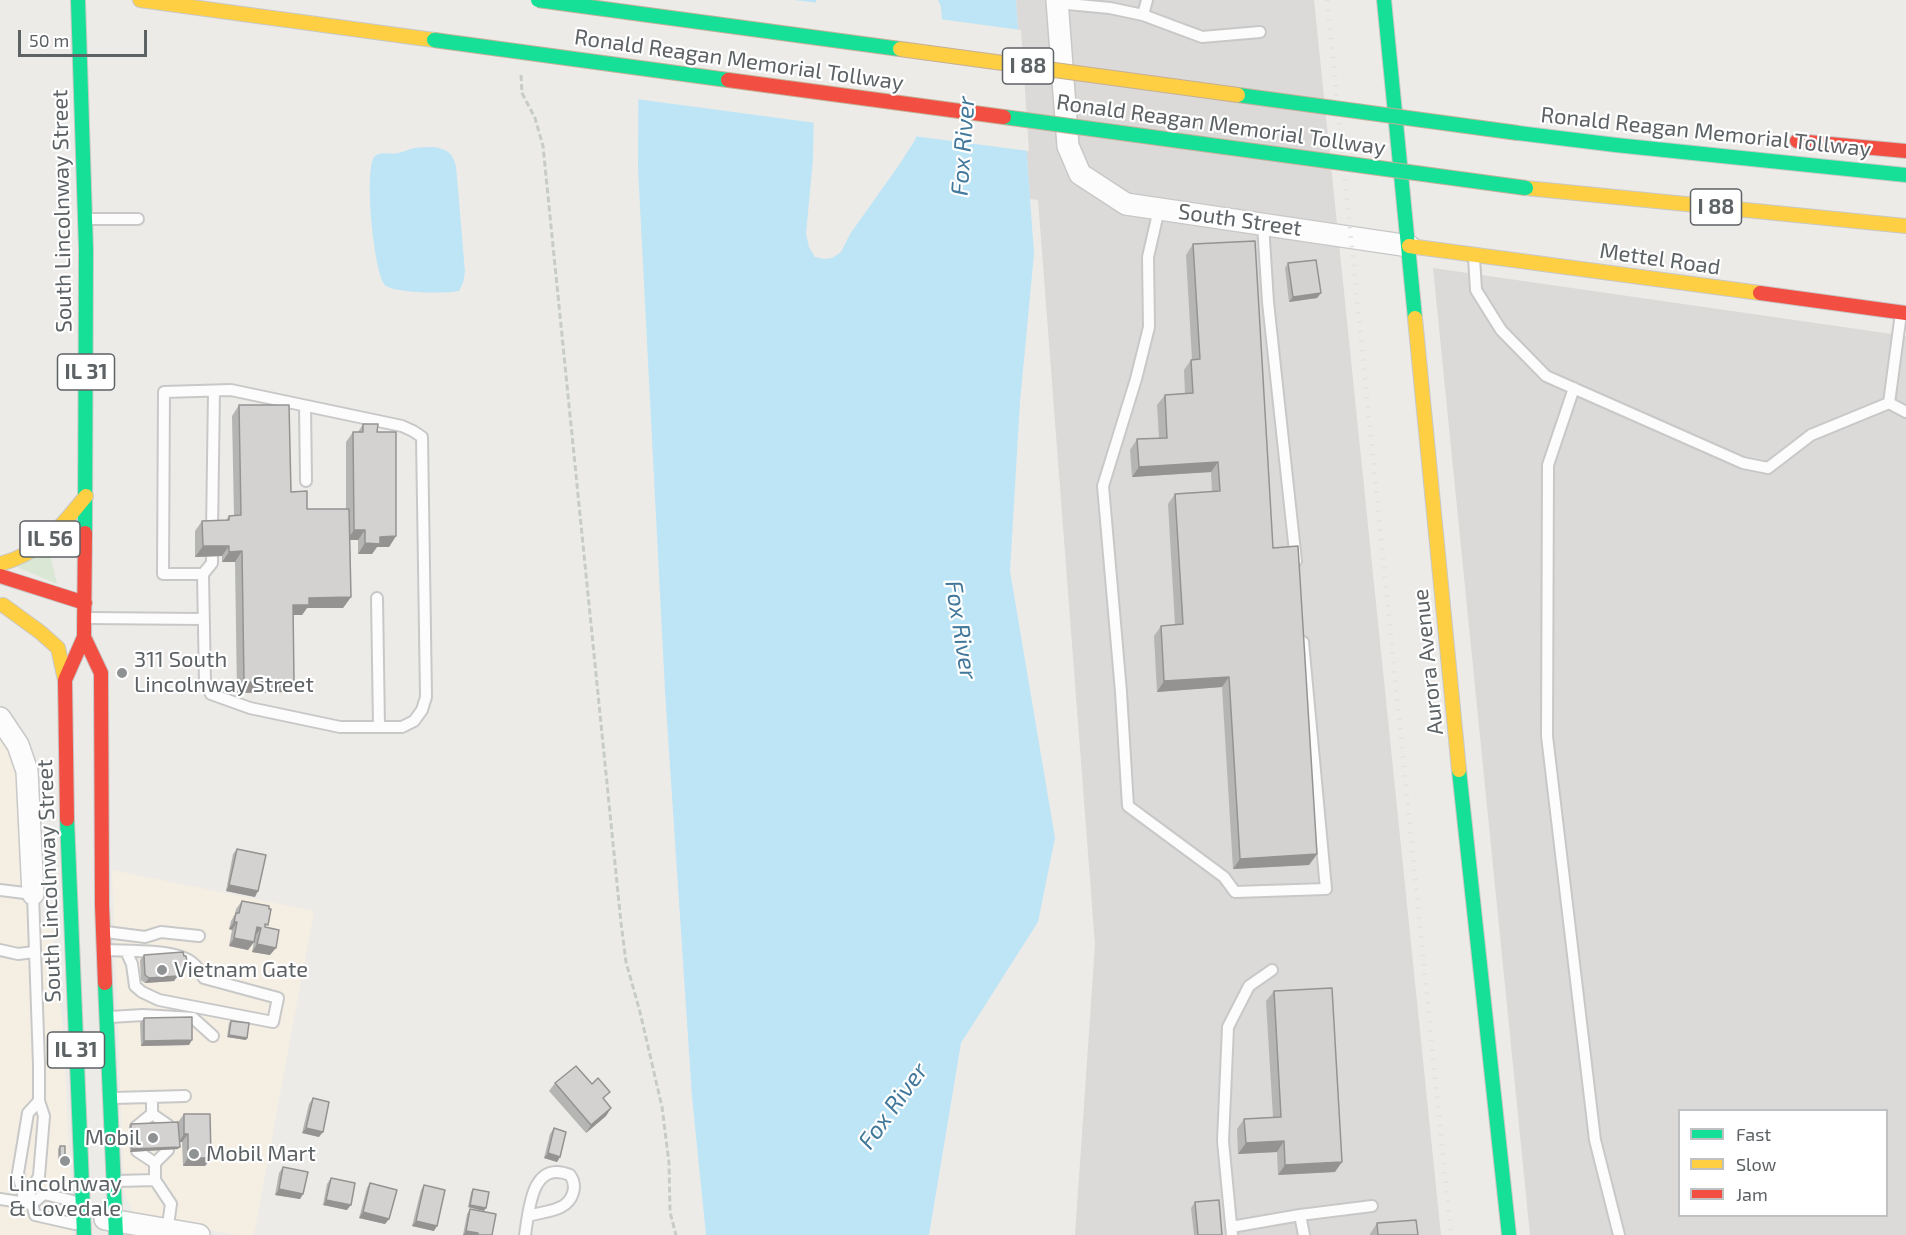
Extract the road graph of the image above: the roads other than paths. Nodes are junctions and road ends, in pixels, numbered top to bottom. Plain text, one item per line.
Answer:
1 (78, 0) edge
2 (140, 0) edge
3 (538, 0) edge
4 (1147, 0) edge
5 (1384, 0) edge
6 (1057, 2) edge
7 (1143, 15) junction
8 (1260, 32) dead end
9 (1635, 133) dead end
10 (1787, 140) dead end
11 (1616, 145) junction
12 (1906, 151) edge
13 (1906, 175) edge
14 (1159, 209) junction
15 (85, 219) junction
16 (138, 219) dead end
17 (1263, 224) junction
18 (1906, 226) edge
19 (1409, 246) junction
20 (1474, 254) junction
21 (1904, 313) edge
22 (1574, 388) junction
23 (214, 391) junction
24 (1889, 403) junction
25 (305, 406) junction
26 (1906, 412) edge
27 (306, 481) dead end
28 (86, 496) junction
29 (212, 531) edge
30 (212, 556) edge
31 (0, 564) edge
32 (1297, 567) edge
33 (203, 574) junction
34 (0, 576) edge
35 (377, 598) dead end
36 (85, 603) junction
37 (1, 604) edge
38 (31, 610) dead end
39 (79, 617) junction
40 (203, 619) junction
41 (1302, 627) edge
42 (84, 638) junction
43 (66, 681) junction
44 (0, 718) edge
45 (379, 727) junction
46 (0, 890) edge
47 (33, 894) junction
48 (103, 932) junction
49 (199, 936) dead end
50 (0, 950) edge
51 (103, 950) junction
52 (126, 951) junction
53 (34, 952) junction
54 (1272, 970) dead end
55 (107, 1017) junction
56 (213, 1036) dead end
57 (152, 1096) junction
58 (185, 1096) dead end
59 (111, 1098) junction
60 (39, 1101) junction
61 (153, 1120) junction
62 (168, 1125) edge
63 (136, 1127) edge
64 (154, 1150) edge
65 (168, 1150) edge
66 (137, 1151) edge
67 (155, 1163) junction
68 (155, 1180) junction
69 (115, 1181) junction
70 (0, 1199) edge
71 (28, 1203) junction
72 (1372, 1206) dead end
73 (1300, 1215) junction
74 (528, 1216) junction
75 (83, 1225) edge
76 (116, 1228) edge
77 (1231, 1231) edge
78 (167, 1232) edge
79 (199, 1235) edge
80 (525, 1235) edge
81 (1304, 1235) edge
82 (1509, 1235) edge
83 (1619, 1235) edge

1 - 15 main road, South Lincolnway Street / IL 31
2 - 18 main road, Ronald Reagan Memorial Tollway / I 88, bridge
3 - 11 main road, Ronald Reagan Memorial Tollway / I 88, bridge
4 - 7 lane
5 - 19 main road, Aurora Avenue
6 - 7 lane
6 - 14 street, South Street
7 - 8 lane
9 - 11 main road
10 - 12 main road
11 - 13 main road, Ronald Reagan Memorial Tollway / I 88
14 - 17 street, South Street
14 - 41 lane
15 - 16 lane
15 - 28 main road, South Lincolnway Street / IL 31
17 - 19 street, South Street
17 - 32 lane
19 - 20 main road, Mettel Road
19 - 82 main road, Aurora Avenue
20 - 21 main road, Mettel Road
20 - 22 lane
21 - 24 lane
22 - 24 lane
22 - 83 lane
23 - 25 lane
23 - 29 lane
23 - 33 lane
24 - 26 lane
25 - 27 lane
25 - 45 lane
28 - 31 main road, IL 56
28 - 36 main road, South Lincolnway Street / IL 31
30 - 33 lane
33 - 40 lane
34 - 36 main road
35 - 45 lane
36 - 39 main road, South Lincolnway Street / IL 31
37 - 38 main road
37 - 43 main road
39 - 40 lane
39 - 42 main road, South Lincolnway Street / IL 31
40 - 45 lane
42 - 43 main road, South Lincolnway Street / IL 31
42 - 48 main road, South Lincolnway Street
43 - 75 main road, South Lincolnway Street / IL 31
44 - 47 street
46 - 47 lane
47 - 53 lane
48 - 49 lane
48 - 51 main road, South Lincolnway Street
50 - 53 lane
51 - 52 lane
51 - 55 main road, South Lincolnway Street
52 - 52 lane
53 - 60 lane
54 - 77 lane
55 - 56 lane
55 - 59 main road, South Lincolnway Street
57 - 58 lane
57 - 59 lane
57 - 61 lane
59 - 69 main road, South Lincolnway Street
60 - 71 lane
60 - 71 lane
61 - 62 lane
61 - 63 lane
64 - 67 lane
65 - 67 lane
66 - 67 lane
67 - 68 lane
68 - 69 lane
68 - 78 lane
69 - 76 main road, South Lincolnway Street
70 - 71 lane
71 - 75 lane
71 - 75 lane
72 - 73 lane
73 - 77 lane
73 - 81 lane
74 - 74 lane
74 - 80 lane
75 - 76 street
76 - 78 street
78 - 79 street

